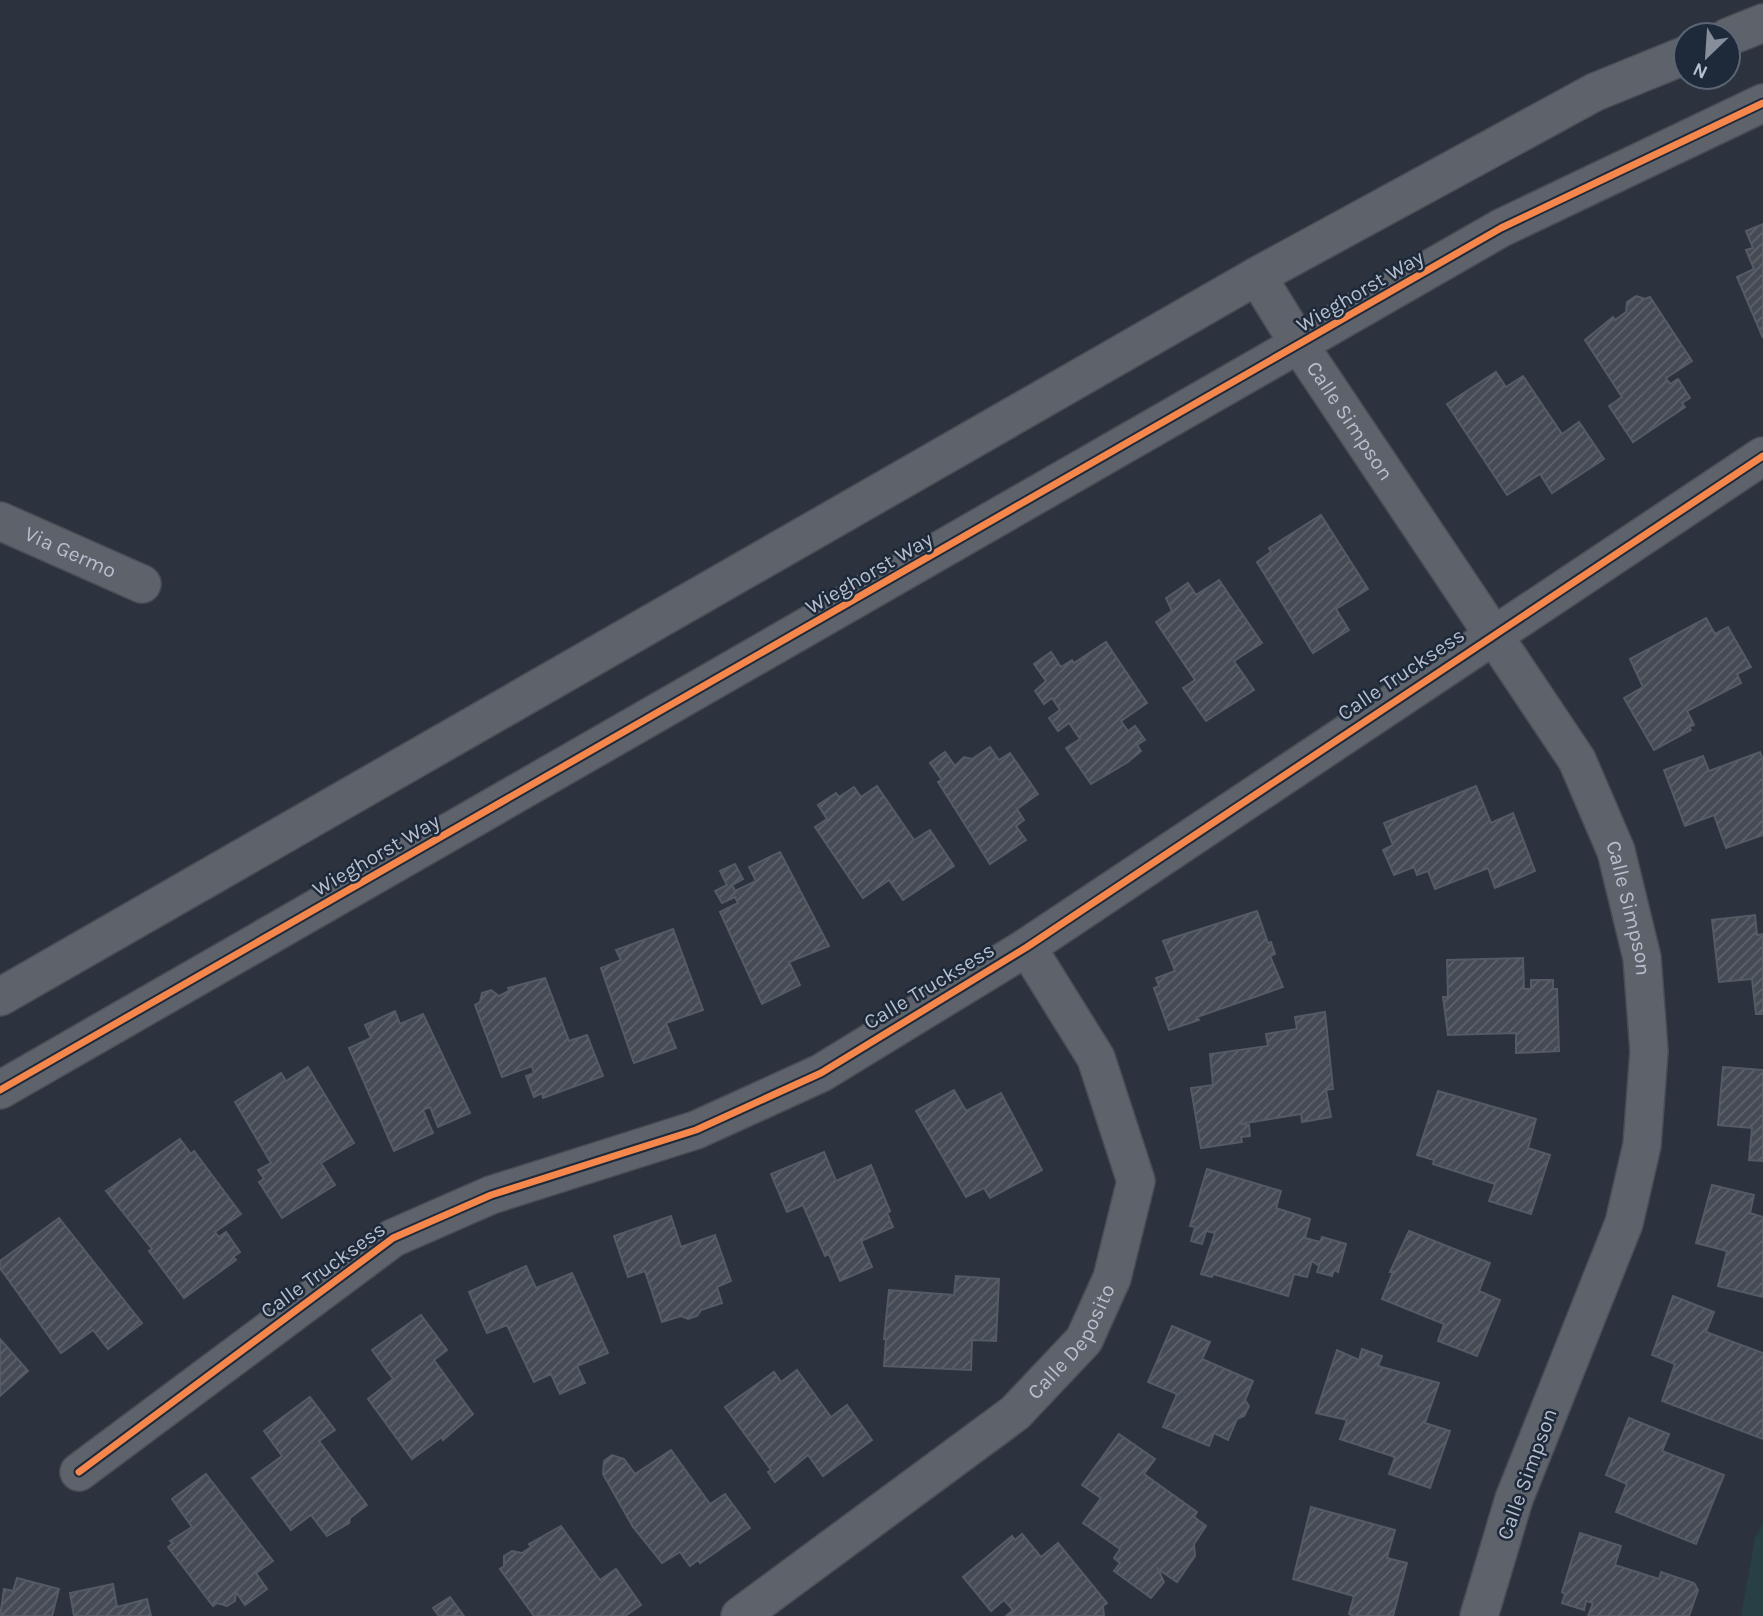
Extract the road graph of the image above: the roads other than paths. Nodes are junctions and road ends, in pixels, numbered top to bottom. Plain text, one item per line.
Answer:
1 (1763, 23) edge
2 (1742, 31) edge
3 (1672, 61) edge
4 (1763, 103) edge
5 (1257, 276) junction
6 (1300, 346) junction
7 (1763, 456) edge
8 (0, 521) edge
9 (142, 584) dead end
10 (1493, 633) junction
11 (1027, 947) junction
12 (0, 997) edge
13 (0, 1090) edge
14 (79, 1472) dead end
15 (740, 1616) edge
16 (1479, 1616) edge

1 - 2 street
3 - 5 street
4 - 6 street, Wieghorst Way
5 - 6 street, Calle Simpson
5 - 12 street
6 - 10 street, Calle Simpson
6 - 13 street, Wieghorst Way
7 - 10 street, Calle Trucksess
8 - 9 street, Via Germo
10 - 11 street, Calle Trucksess
10 - 16 street, Calle Simpson
11 - 14 street, Calle Trucksess
11 - 15 street, Calle Deposito

